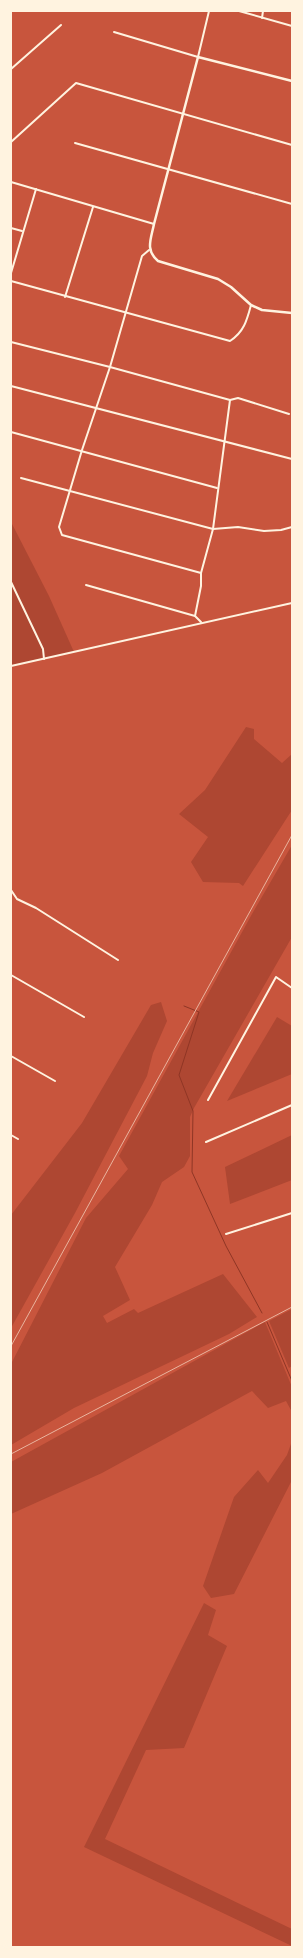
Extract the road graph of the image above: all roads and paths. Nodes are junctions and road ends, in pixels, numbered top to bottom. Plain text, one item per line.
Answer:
1 (209, 11) edge
2 (238, 11) edge
3 (263, 11) edge
4 (262, 18) junction
5 (61, 24) dead end
6 (292, 26) edge
7 (114, 32) dead end
8 (198, 57) junction
9 (11, 69) edge
10 (292, 81) edge
11 (183, 112) junction
12 (11, 142) edge
13 (75, 143) dead end
14 (292, 145) edge
15 (169, 168) junction
16 (11, 182) edge
17 (36, 189) junction
18 (292, 204) edge
19 (93, 207) junction
20 (154, 224) junction
21 (11, 228) edge
22 (22, 230) junction
23 (149, 250) junction
24 (11, 273) edge
25 (11, 281) edge
26 (65, 297) junction
27 (251, 305) junction
28 (126, 313) junction
29 (292, 313) edge
30 (11, 342) edge
31 (110, 367) junction
32 (11, 386) edge
33 (230, 400) junction
34 (96, 409) junction
35 (289, 414) dead end
36 (11, 432) edge
37 (225, 442) junction
38 (82, 450) junction
39 (292, 459) edge
40 (21, 478) dead end
41 (217, 488) junction
42 (70, 491) junction
43 (292, 527) edge
44 (213, 529) junction
45 (201, 572) junction
46 (11, 582) edge
47 (86, 585) dead end
48 (292, 603) edge
49 (196, 616) junction
50 (201, 622) junction
51 (44, 659) junction
52 (11, 666) edge
53 (11, 890) edge
54 (118, 960) dead end
55 (11, 975) edge
56 (292, 988) edge
57 (84, 1017) dead end
58 (11, 1056) edge
59 (55, 1081) dead end
60 (208, 1100) dead end
61 (292, 1105) edge
62 (11, 1135) edge
63 (18, 1139) dead end
64 (206, 1142) dead end
65 (292, 1212) edge
66 (226, 1234) dead end

1 - 8 street
2 - 4 street
3 - 4 street
4 - 6 street
5 - 9 street
7 - 8 street
8 - 10 main road
8 - 11 main road
11 - 12 street
11 - 14 street
11 - 15 main road
13 - 15 street
15 - 18 street
15 - 20 main road
16 - 17 street
17 - 19 street
17 - 22 street
19 - 20 street
19 - 26 street
20 - 23 main road
21 - 22 street
22 - 24 street
23 - 27 main road
23 - 28 street
25 - 26 street
26 - 28 street
27 - 28 street
27 - 29 main road
28 - 31 street
30 - 31 street
31 - 33 street
31 - 34 street
32 - 34 street
33 - 35 street
33 - 37 street
34 - 37 street
34 - 38 street
36 - 38 street
37 - 39 street
37 - 41 street
38 - 41 street
38 - 42 street
40 - 42 street
41 - 44 street
42 - 44 street
42 - 45 street
43 - 44 street
44 - 45 street
45 - 49 street
46 - 51 street
47 - 49 street
48 - 50 street
49 - 50 street
50 - 51 street
51 - 52 street
53 - 54 street
55 - 57 street
56 - 60 street
58 - 59 street
61 - 64 street
62 - 63 street
65 - 66 street

